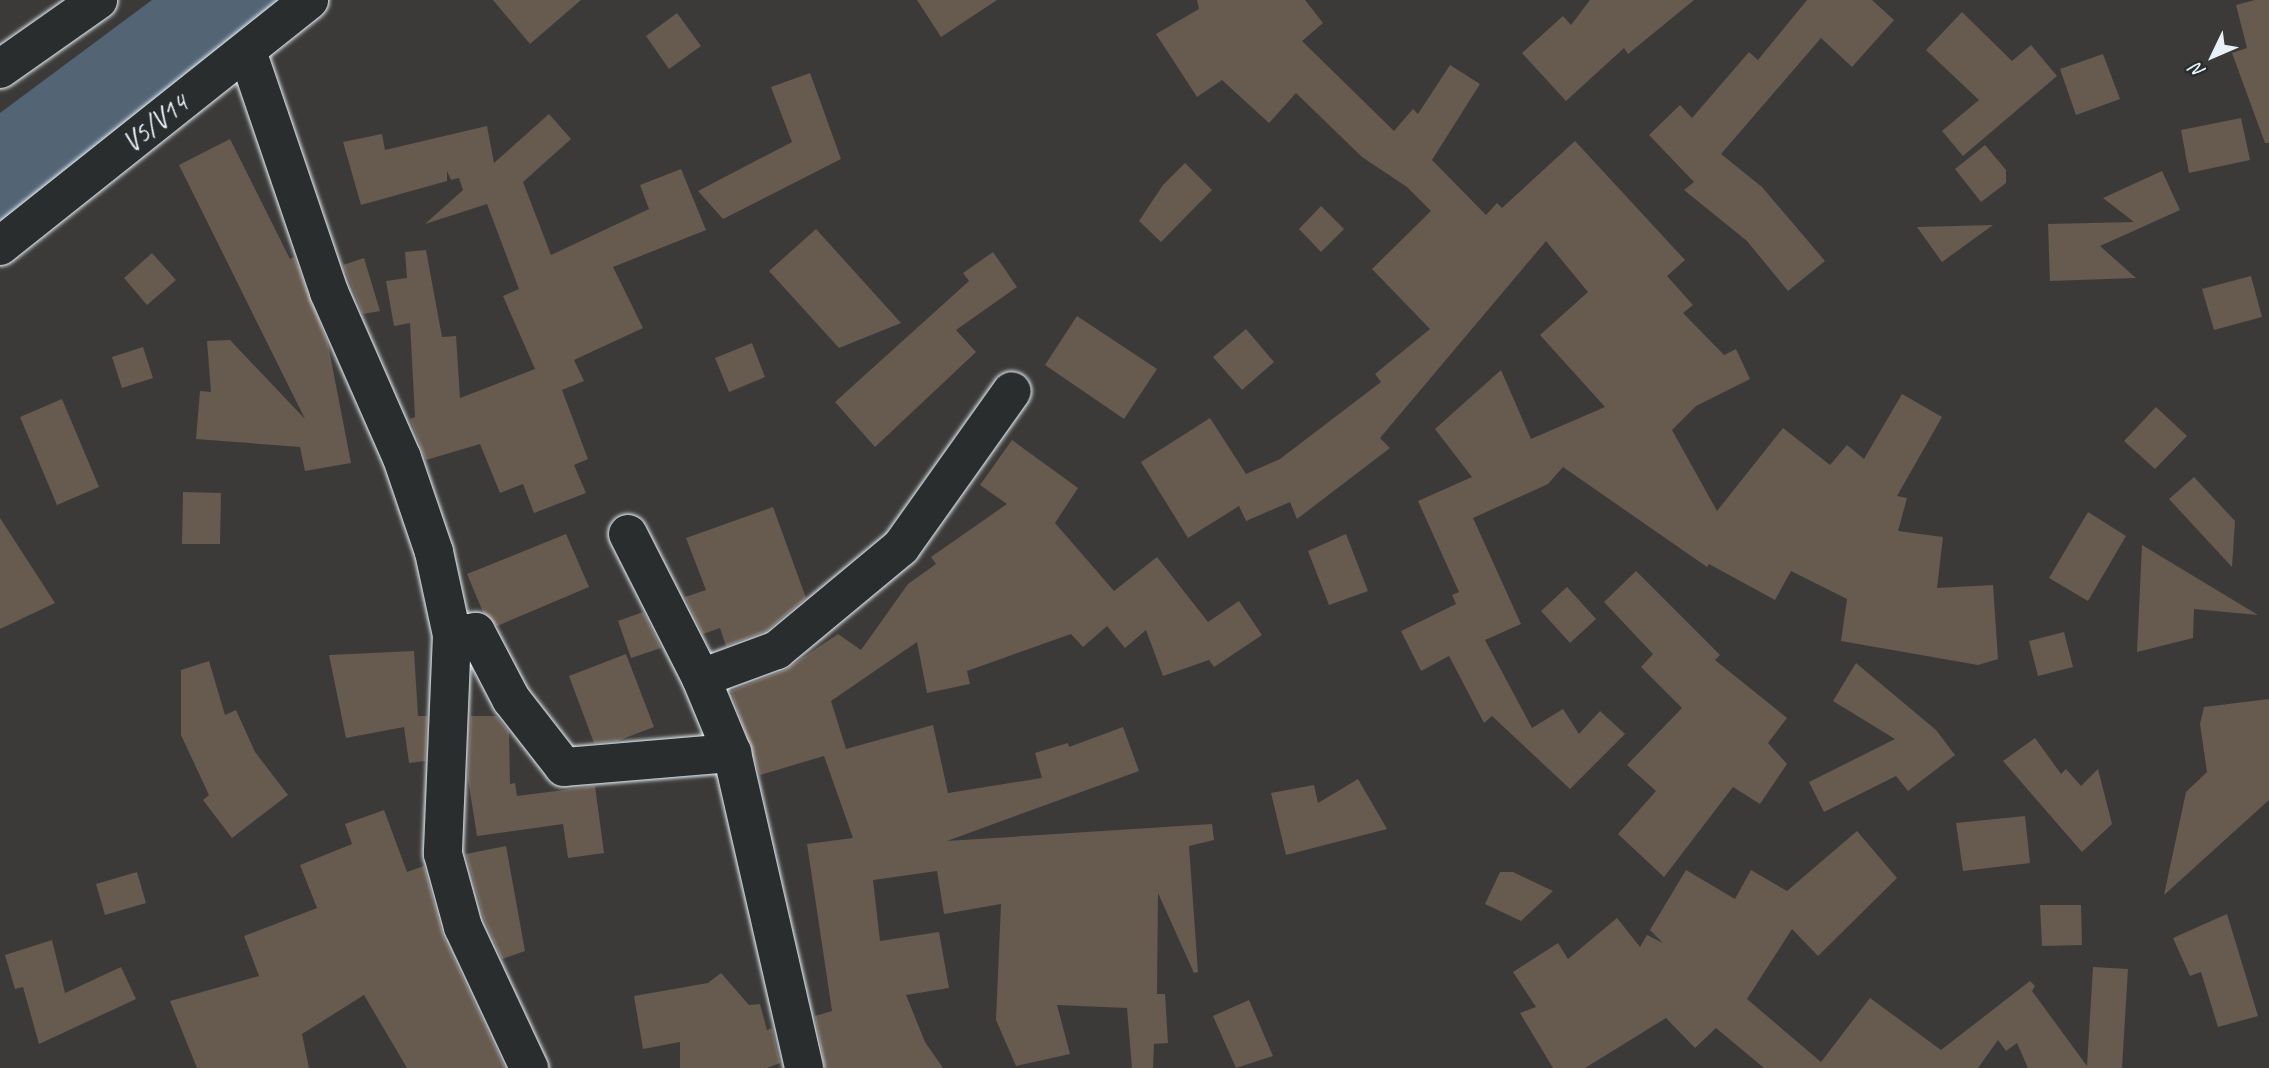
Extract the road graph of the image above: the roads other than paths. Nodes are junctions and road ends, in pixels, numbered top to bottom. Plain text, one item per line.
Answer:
1 (99, 0) edge
2 (309, 0) edge
3 (247, 51) junction
4 (0, 69) edge
5 (0, 246) edge
6 (1012, 391) dead end
7 (628, 534) dead end
8 (452, 635) junction
9 (701, 678) junction
10 (732, 753) junction
11 (529, 1068) edge
12 (804, 1068) edge

1 - 4 street
2 - 3 street, V5/V14
3 - 5 street, V5/V14
3 - 8 street
6 - 9 street
7 - 9 street
8 - 10 street
8 - 11 street
9 - 10 street
10 - 12 street

